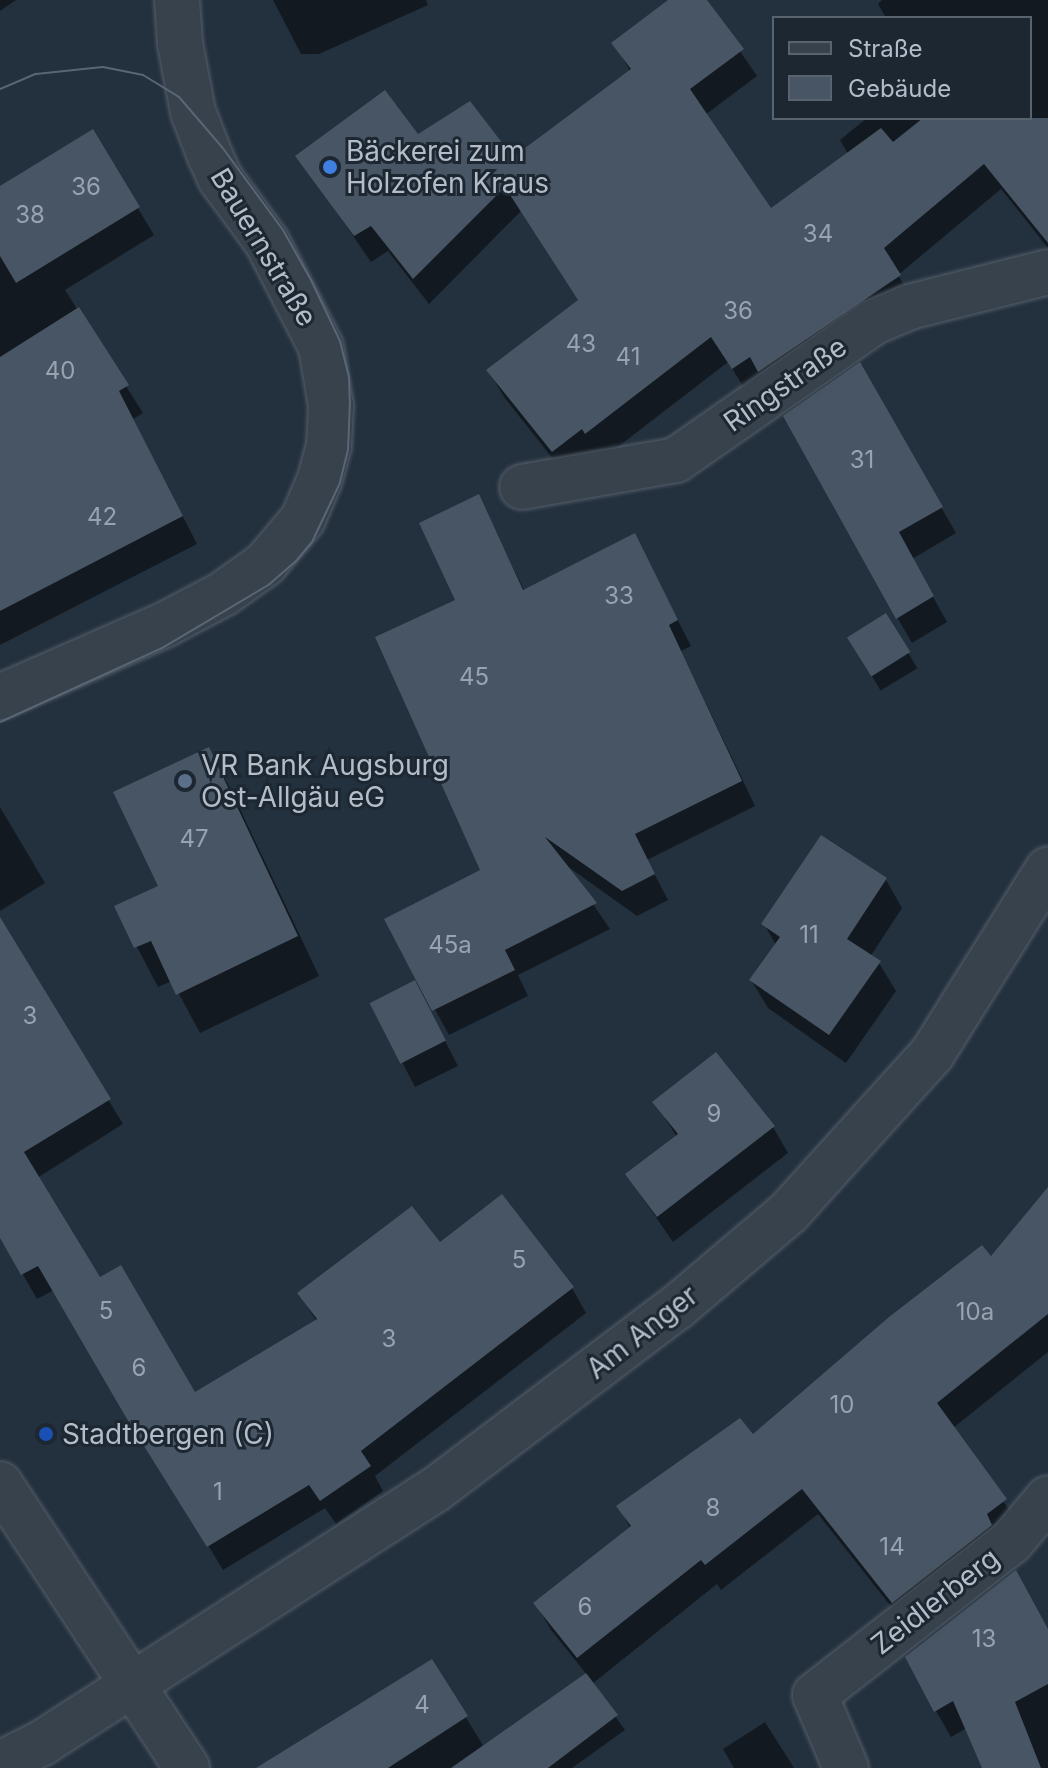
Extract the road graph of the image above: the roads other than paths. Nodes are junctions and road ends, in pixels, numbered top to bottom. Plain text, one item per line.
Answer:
1 (177, 0) edge
2 (1048, 272) edge
3 (522, 487) dead end
4 (0, 697) edge
5 (1048, 869) edge
6 (0, 1484) edge
7 (1048, 1498) edge
8 (131, 1683) junction
9 (0, 1764) edge
10 (187, 1768) edge
11 (846, 1768) edge

1 - 4 street, Bauernstraße
2 - 3 street, Ringstraße
5 - 8 street, Am Anger
6 - 8 street
7 - 11 street, Zeidlerberg
8 - 9 street, Am Anger
8 - 10 street

